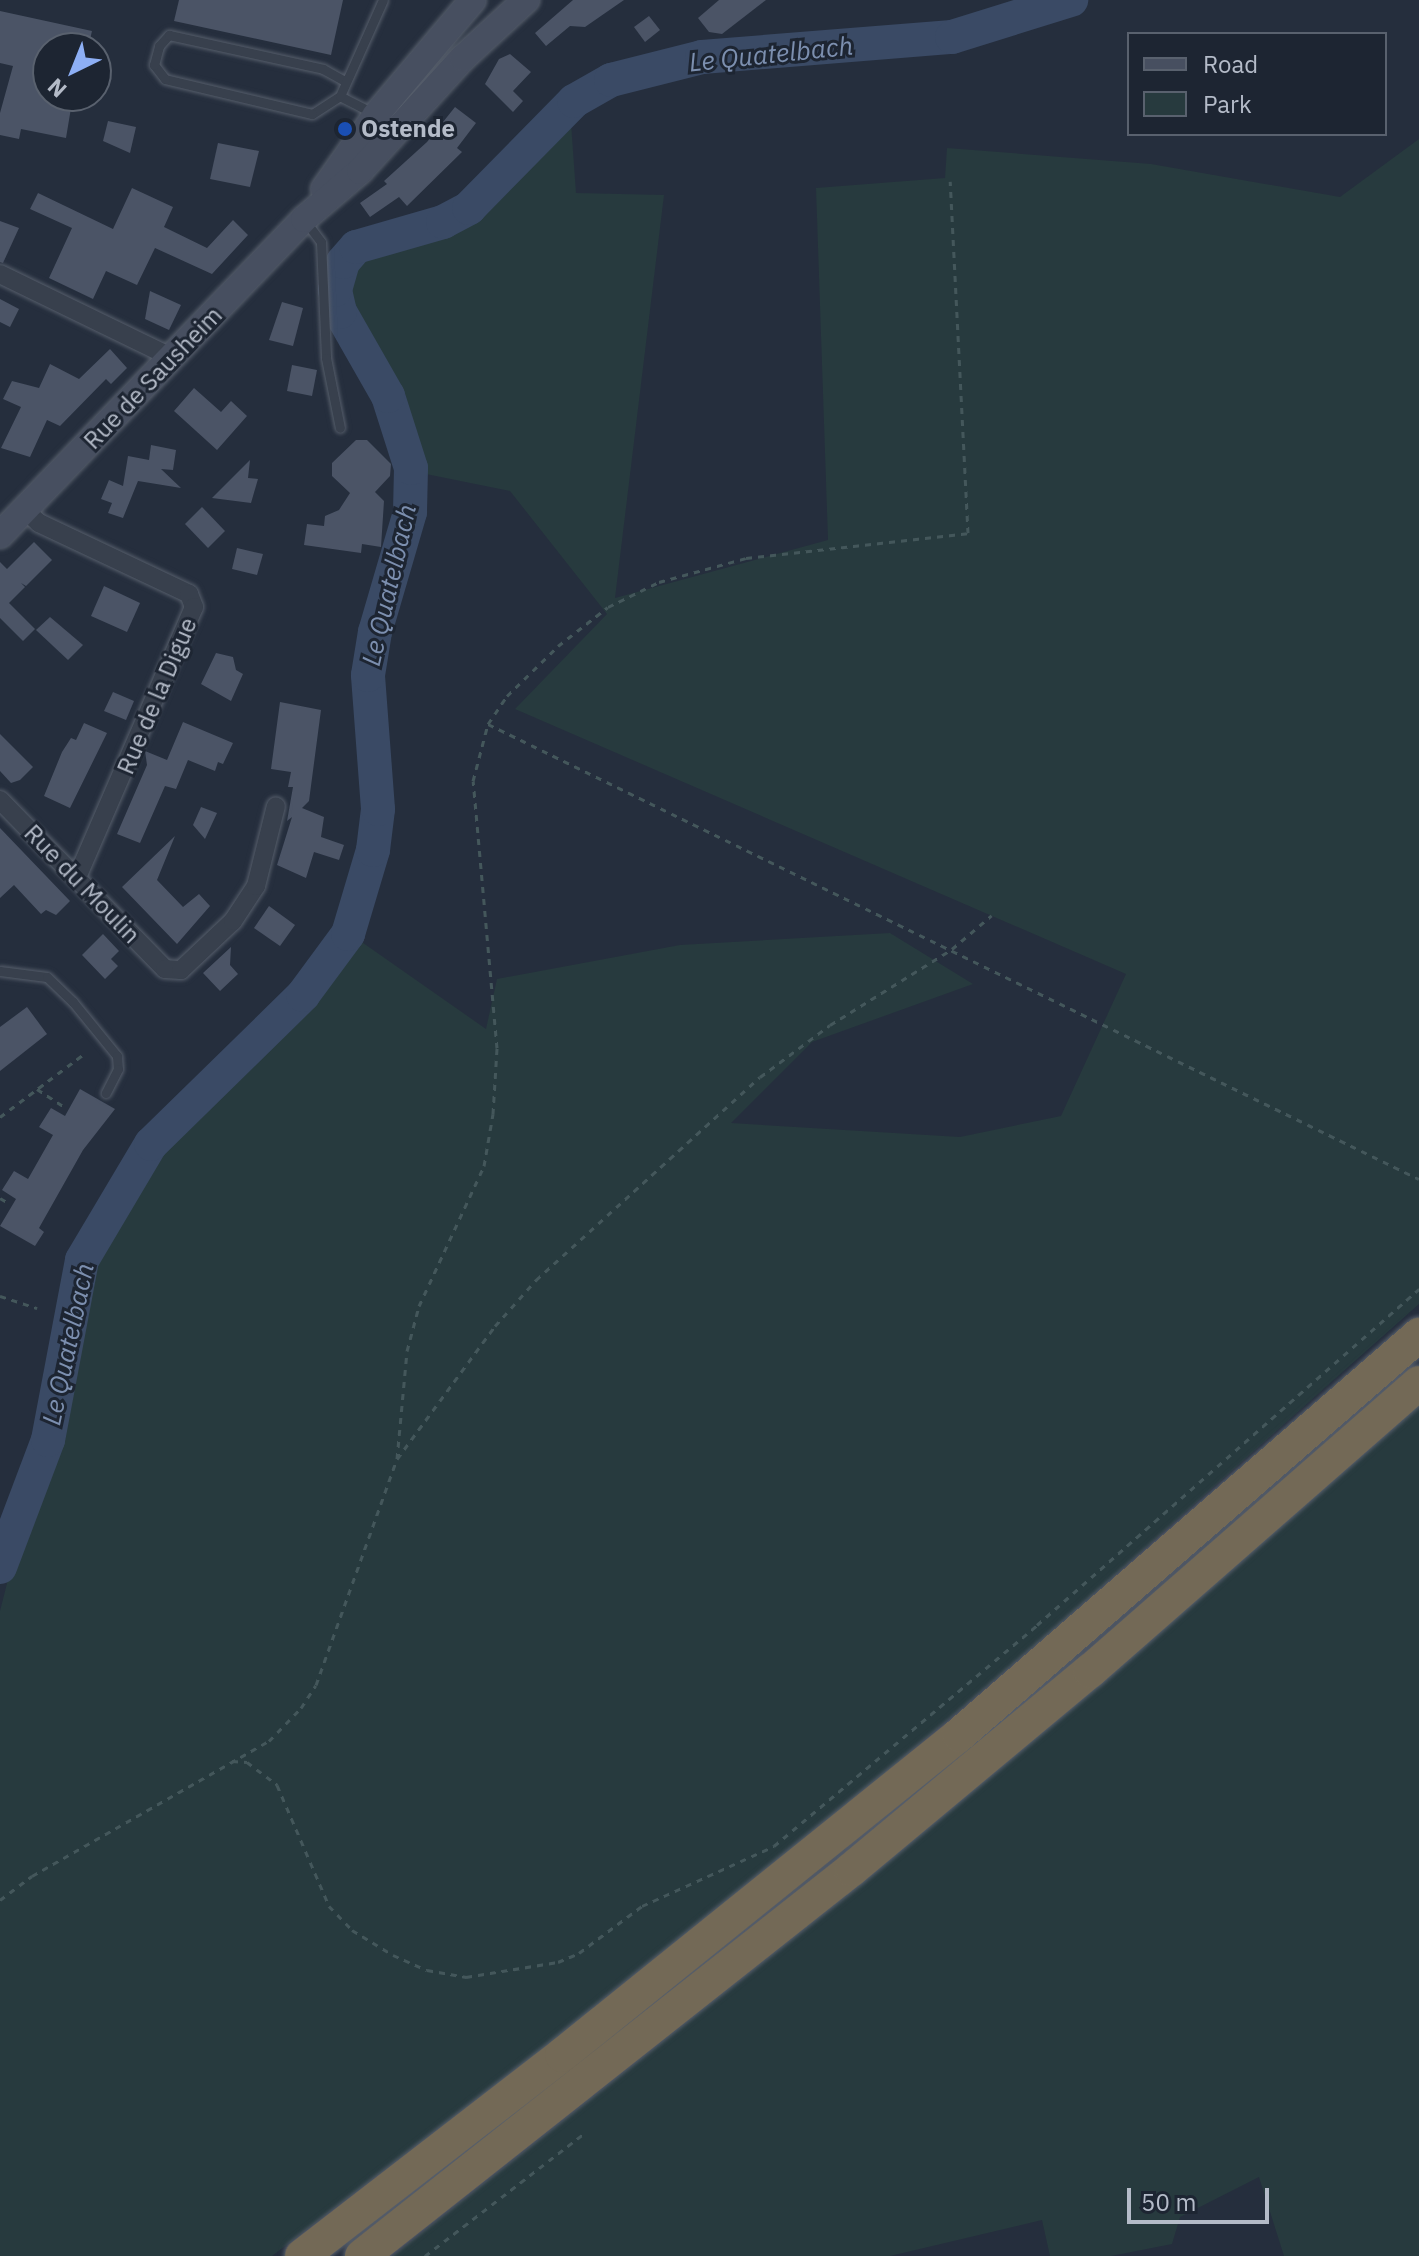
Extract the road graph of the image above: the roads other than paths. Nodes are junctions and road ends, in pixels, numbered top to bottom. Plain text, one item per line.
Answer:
1 (383, 0) edge
2 (473, 0) edge
3 (526, 0) edge
4 (343, 80) junction
5 (340, 96) junction
6 (376, 115) junction
7 (304, 219) junction
8 (0, 274) edge
9 (173, 358) junction
10 (340, 428) dead end
11 (25, 510) junction
12 (0, 535) edge
13 (0, 800) edge
14 (276, 806) dead end
15 (77, 878) junction
16 (0, 971) edge
17 (106, 1093) dead end
18 (1419, 1335) edge
19 (1419, 1383) edge
20 (302, 2256) edge
21 (362, 2256) edge

1 - 4 lane
2 - 6 main road, Rue de Sausheim
3 - 7 main road, Rue de Sausheim
4 - 5 lane
4 - 5 lane
5 - 6 lane
6 - 7 main road, Rue de Sausheim
7 - 9 main road, Rue de Sausheim
7 - 10 lane
8 - 9 street
9 - 11 main road, Rue de Sausheim
11 - 12 main road, Rue de Sausheim
11 - 15 street, Rue de la Digue
13 - 15 street, Rue du Moulin
14 - 15 street, Rue du Moulin
16 - 17 lane
18 - 20 highway
19 - 21 highway

